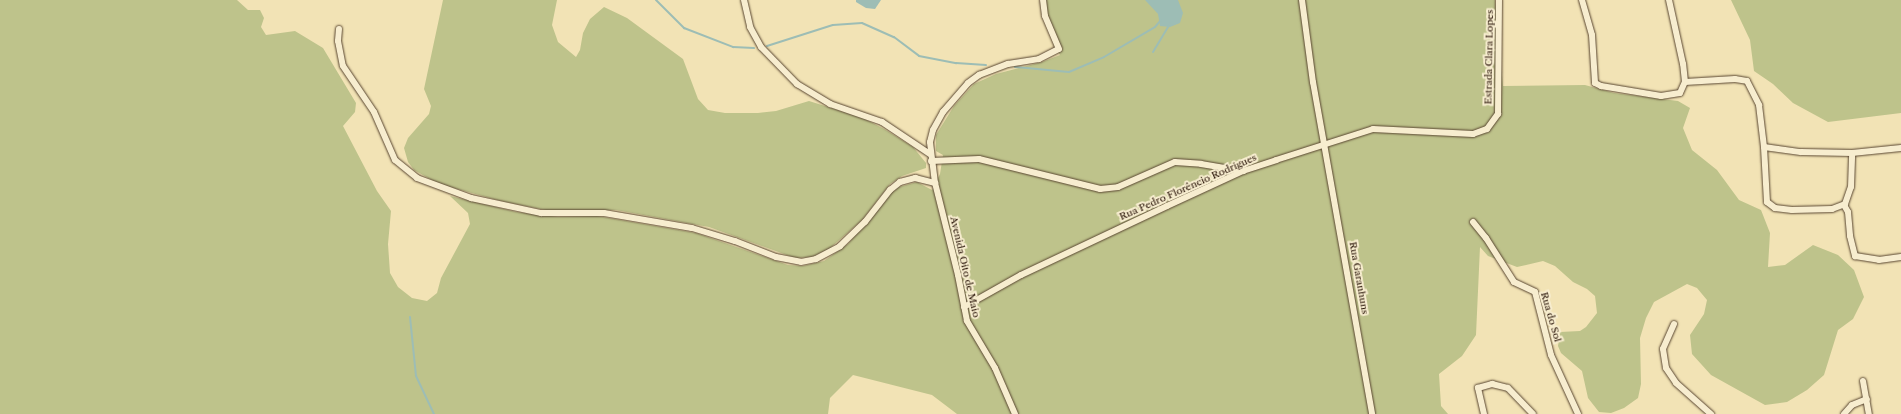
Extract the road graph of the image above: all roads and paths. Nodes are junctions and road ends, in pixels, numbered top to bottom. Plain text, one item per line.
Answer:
1 (744, 0) edge
2 (1043, 0) edge
3 (1302, 0) edge
4 (1499, 0) edge
5 (1582, 0) edge
6 (1668, 0) edge
7 (339, 29) dead end
8 (1685, 82) junction
9 (1498, 114) joint
10 (1324, 145) junction
11 (1764, 147) junction
12 (1901, 148) edge
13 (1852, 153) junction
14 (931, 158) junction
15 (1243, 172) junction
16 (935, 183) junction
17 (1844, 205) junction
18 (1473, 222) dead end
19 (1901, 257) edge
20 (964, 307) junction
21 (1674, 324) dead end
22 (1863, 381) dead end
23 (1868, 399) junction
24 (1015, 414) edge
25 (1372, 414) edge
26 (1484, 414) edge
27 (1533, 414) edge
28 (1578, 414) edge
29 (1711, 414) edge
30 (1844, 414) edge
31 (1869, 414) edge

1 - 14 street
2 - 14 street, Avenida Oito de Maio
3 - 10 street, Rua Garanhuns
4 - 9 street, Estrada Clara Lopes
5 - 8 street
6 - 8 street
7 - 16 street
8 - 11 street
9 - 10 street, Rua Pedro Florêncio Rodrigues
10 - 15 street, Rua Pedro Florêncio Rodrigues
10 - 25 street, Rua Garanhuns
11 - 13 street
11 - 17 street
12 - 13 street
13 - 17 street
14 - 15 street
14 - 16 street, Avenida Oito de Maio
15 - 20 street, Rua Pedro Florêncio Rodrigues
16 - 20 street, Avenida Oito de Maio
17 - 19 street
18 - 28 street, Rua do Sol
20 - 24 street, Avenida Oito de Maio
21 - 29 street
22 - 23 street
23 - 30 street
23 - 31 street
26 - 27 street

